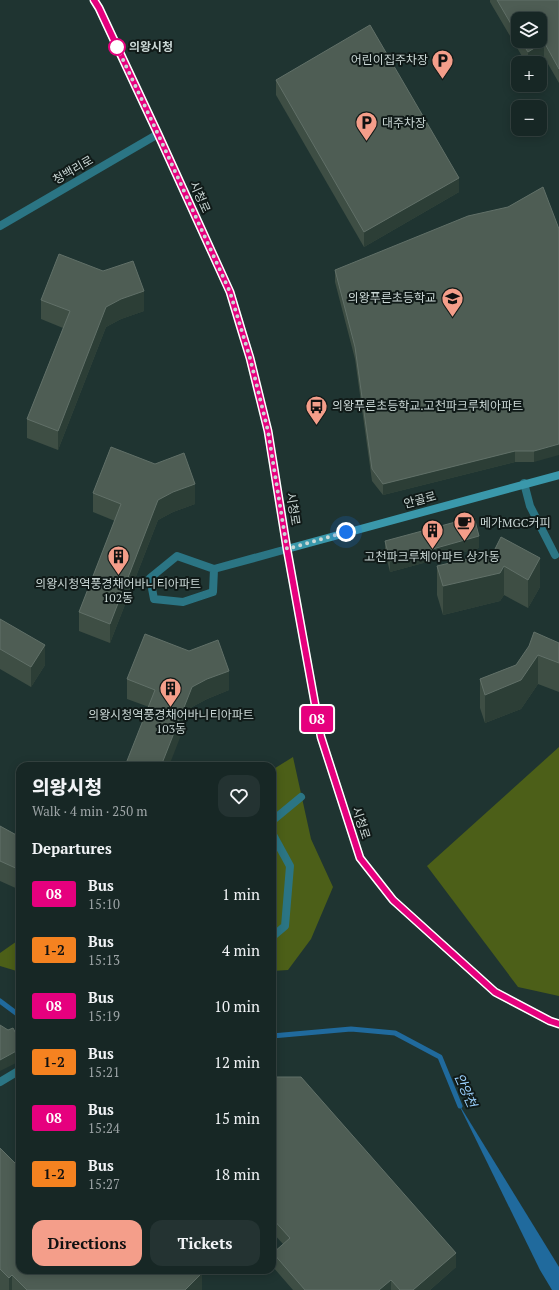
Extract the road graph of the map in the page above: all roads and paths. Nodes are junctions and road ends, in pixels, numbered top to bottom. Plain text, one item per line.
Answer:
1 (94, 0) edge
2 (158, 134) junction
3 (0, 226) edge
4 (559, 475) edge
5 (524, 483) junction
6 (287, 549) junction
7 (555, 555) dead end
8 (214, 569) junction
9 (301, 797) dead end
10 (276, 818) edge
11 (276, 840) edge
12 (276, 934) edge
13 (559, 1024) edge
14 (16, 1072) edge
15 (0, 1082) edge

1 - 2 street, 시청로
2 - 3 street, 청백리로
2 - 6 street, 시청로
4 - 5 street, 안골로
5 - 6 street, 안골로
5 - 7 street
6 - 8 street
6 - 13 street, 시청로
8 - 8 street
9 - 10 street
11 - 12 street
14 - 15 street

